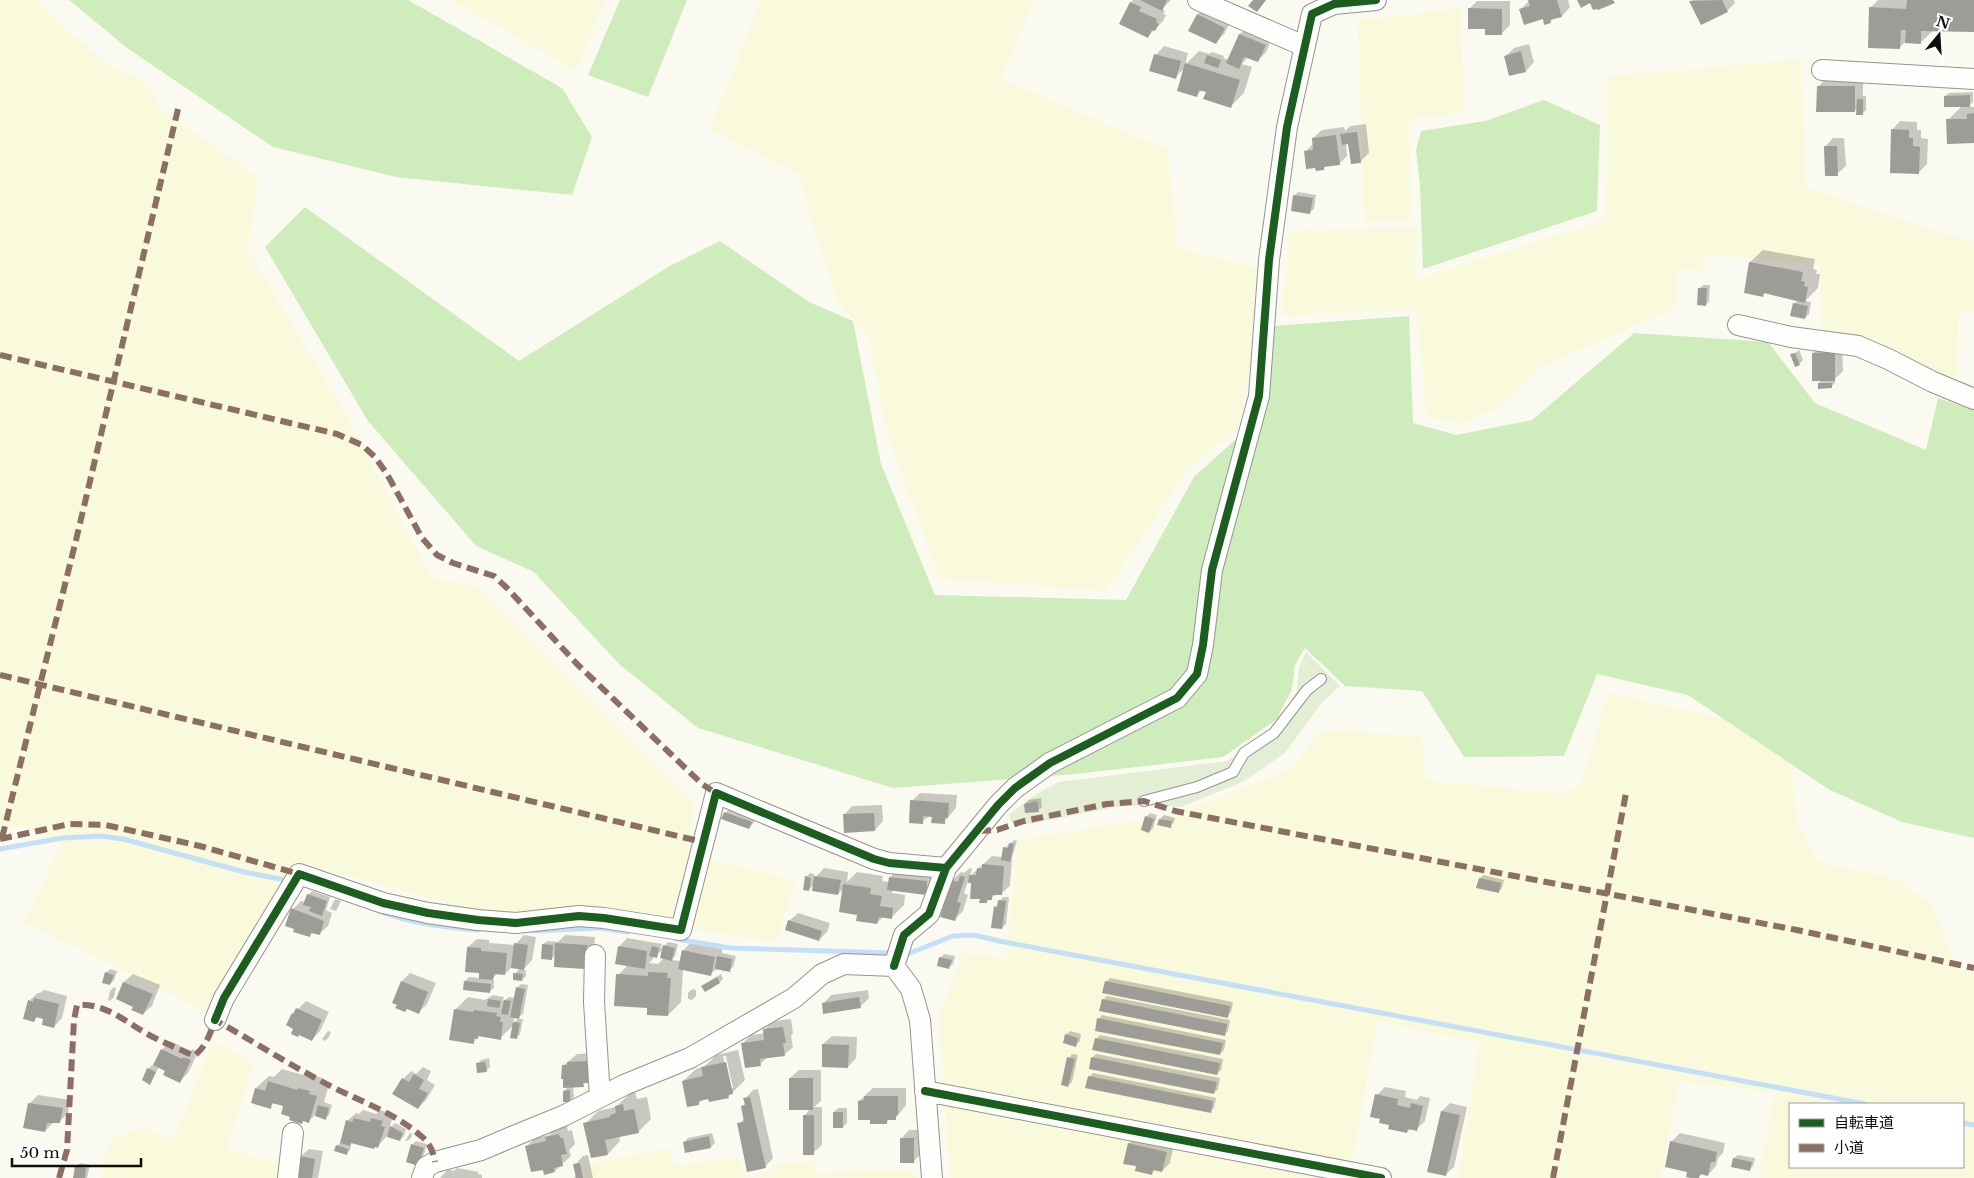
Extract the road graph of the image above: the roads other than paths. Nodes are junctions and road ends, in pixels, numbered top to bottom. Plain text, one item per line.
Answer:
1 (1198, 0) edge
2 (1376, 0) edge
3 (1304, 46) junction
4 (1822, 70) dead end
5 (1974, 79) edge
6 (1738, 325) dead end
7 (1974, 399) edge
8 (1321, 679) dead end
9 (1144, 801) dead end
10 (946, 868) junction
11 (595, 955) dead end
12 (894, 966) junction
13 (215, 1020) dead end
14 (925, 1091) junction
15 (600, 1097) junction
16 (293, 1133) dead end
17 (1306, 1171) edge
18 (288, 1178) edge
19 (422, 1178) edge
20 (932, 1178) edge
21 (1382, 1178) edge

1 - 3 street
2 - 3 street
3 - 10 street
4 - 5 street
6 - 7 street
8 - 9 lane
10 - 12 street
10 - 13 street
11 - 15 street
12 - 14 street
12 - 15 street
14 - 17 street
14 - 20 street
15 - 19 street
16 - 18 street
17 - 21 street

